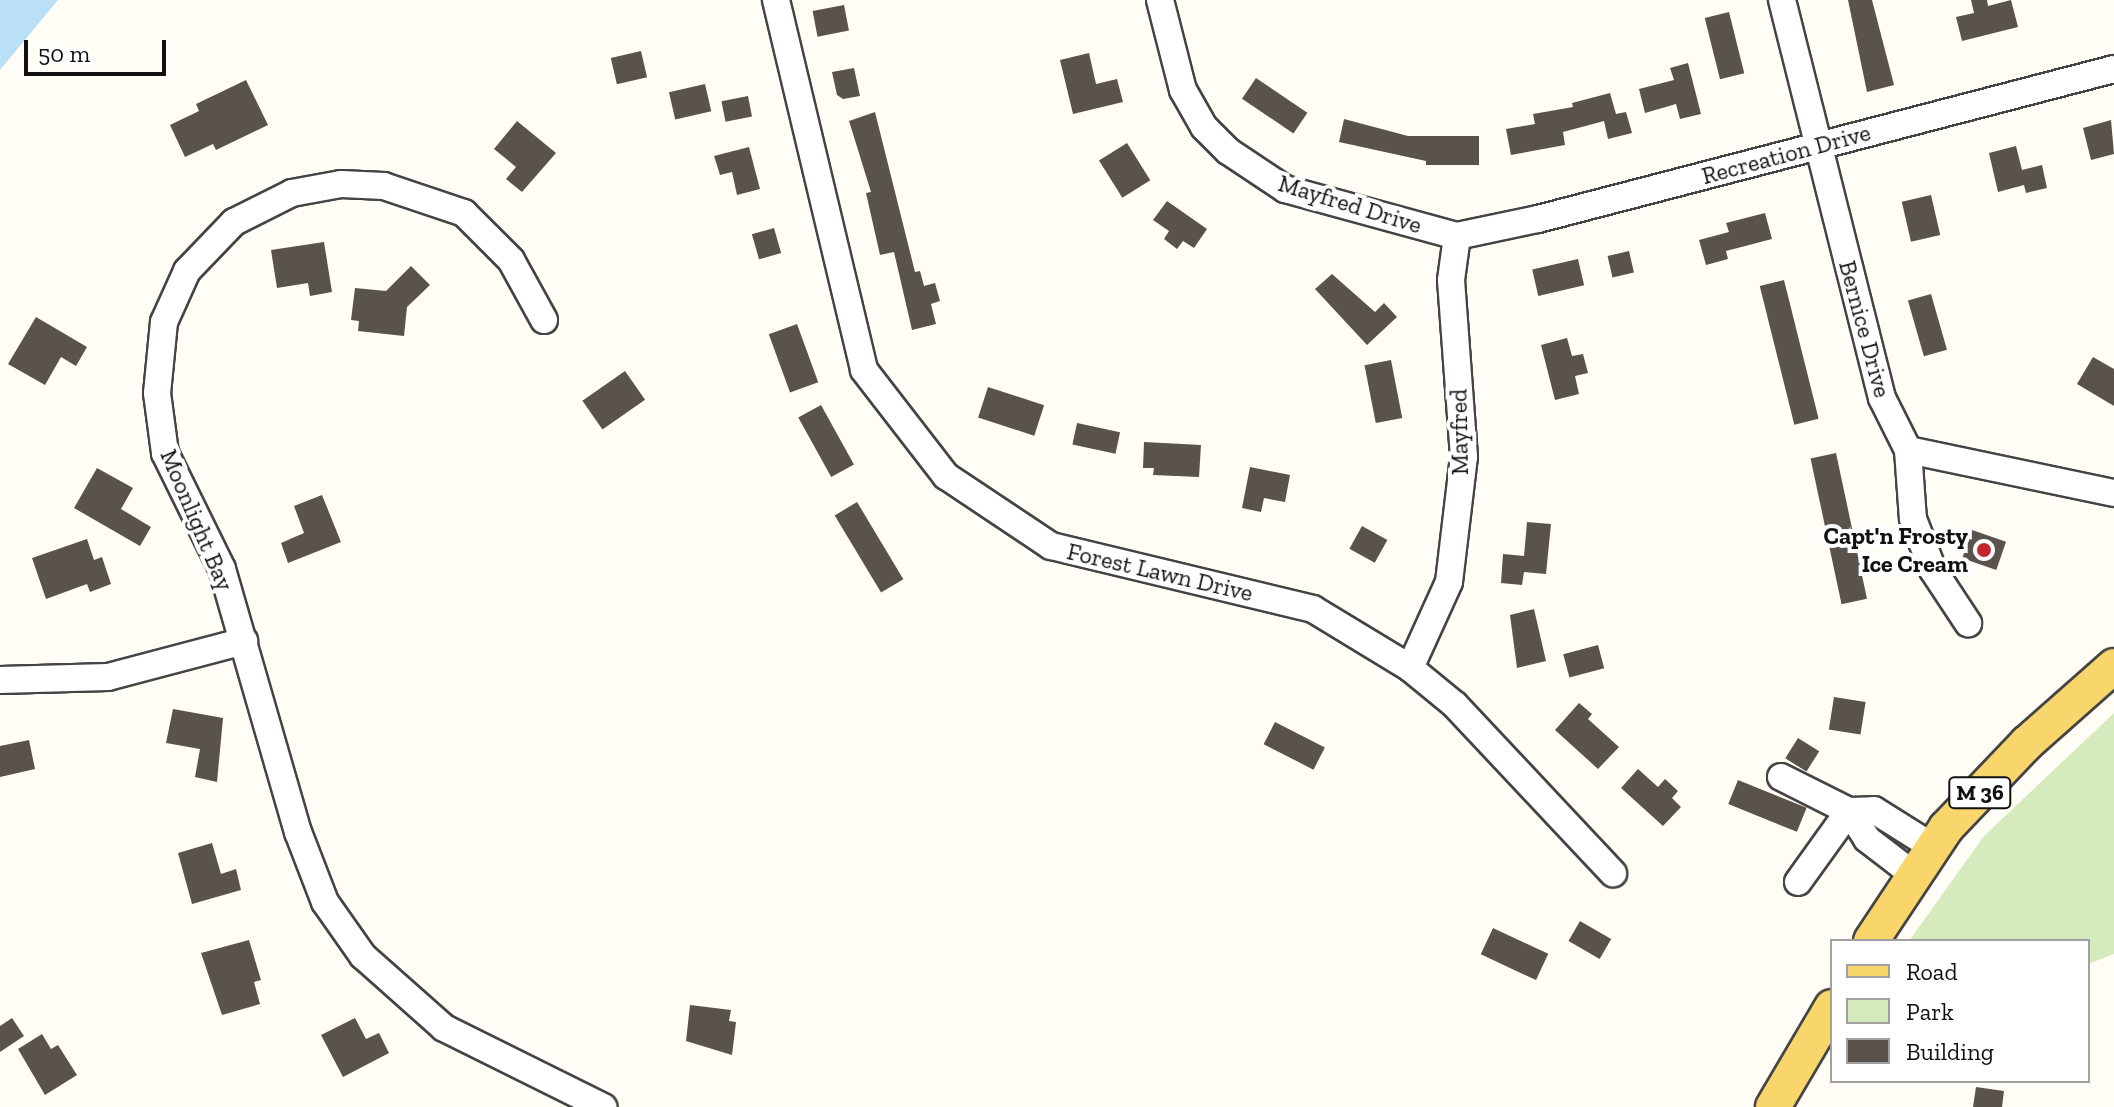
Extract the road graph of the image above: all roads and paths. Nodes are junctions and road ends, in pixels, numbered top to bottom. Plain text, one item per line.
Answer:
1 (776, 0) edge
2 (1160, 0) edge
3 (1782, 0) edge
4 (2114, 69) edge
5 (1817, 146) junction
6 (1457, 236) junction
7 (544, 320) dead end
8 (1908, 450) junction
9 (2114, 493) edge
10 (1968, 623) dead end
11 (244, 641) junction
12 (2114, 666) edge
13 (1410, 668) junction
14 (0, 680) edge
15 (1781, 777) dead end
16 (1849, 811) junction
17 (1933, 847) junction
18 (1613, 873) dead end
19 (1914, 875) junction
20 (1798, 882) dead end
21 (1872, 939) edge
22 (1830, 1010) edge
23 (603, 1107) edge
24 (1773, 1107) edge

1 - 13 street, Forest Lawn Drive
2 - 6 street, Mayfred Drive
3 - 5 street, Bernice Drive
4 - 5 street, Recreation Drive
5 - 6 street, Recreation Drive
5 - 8 street, Bernice Drive
6 - 13 street, Mayfred
7 - 11 street, Moonlight Bay
8 - 9 street
8 - 10 street
11 - 14 street
11 - 23 street, Moonlight Bay
12 - 17 main road, M 36
13 - 18 street, Forest Lawn Drive
15 - 16 street
16 - 17 street
16 - 19 street
16 - 20 street
17 - 19 main road, M 36
19 - 21 main road, M 36
22 - 24 main road

